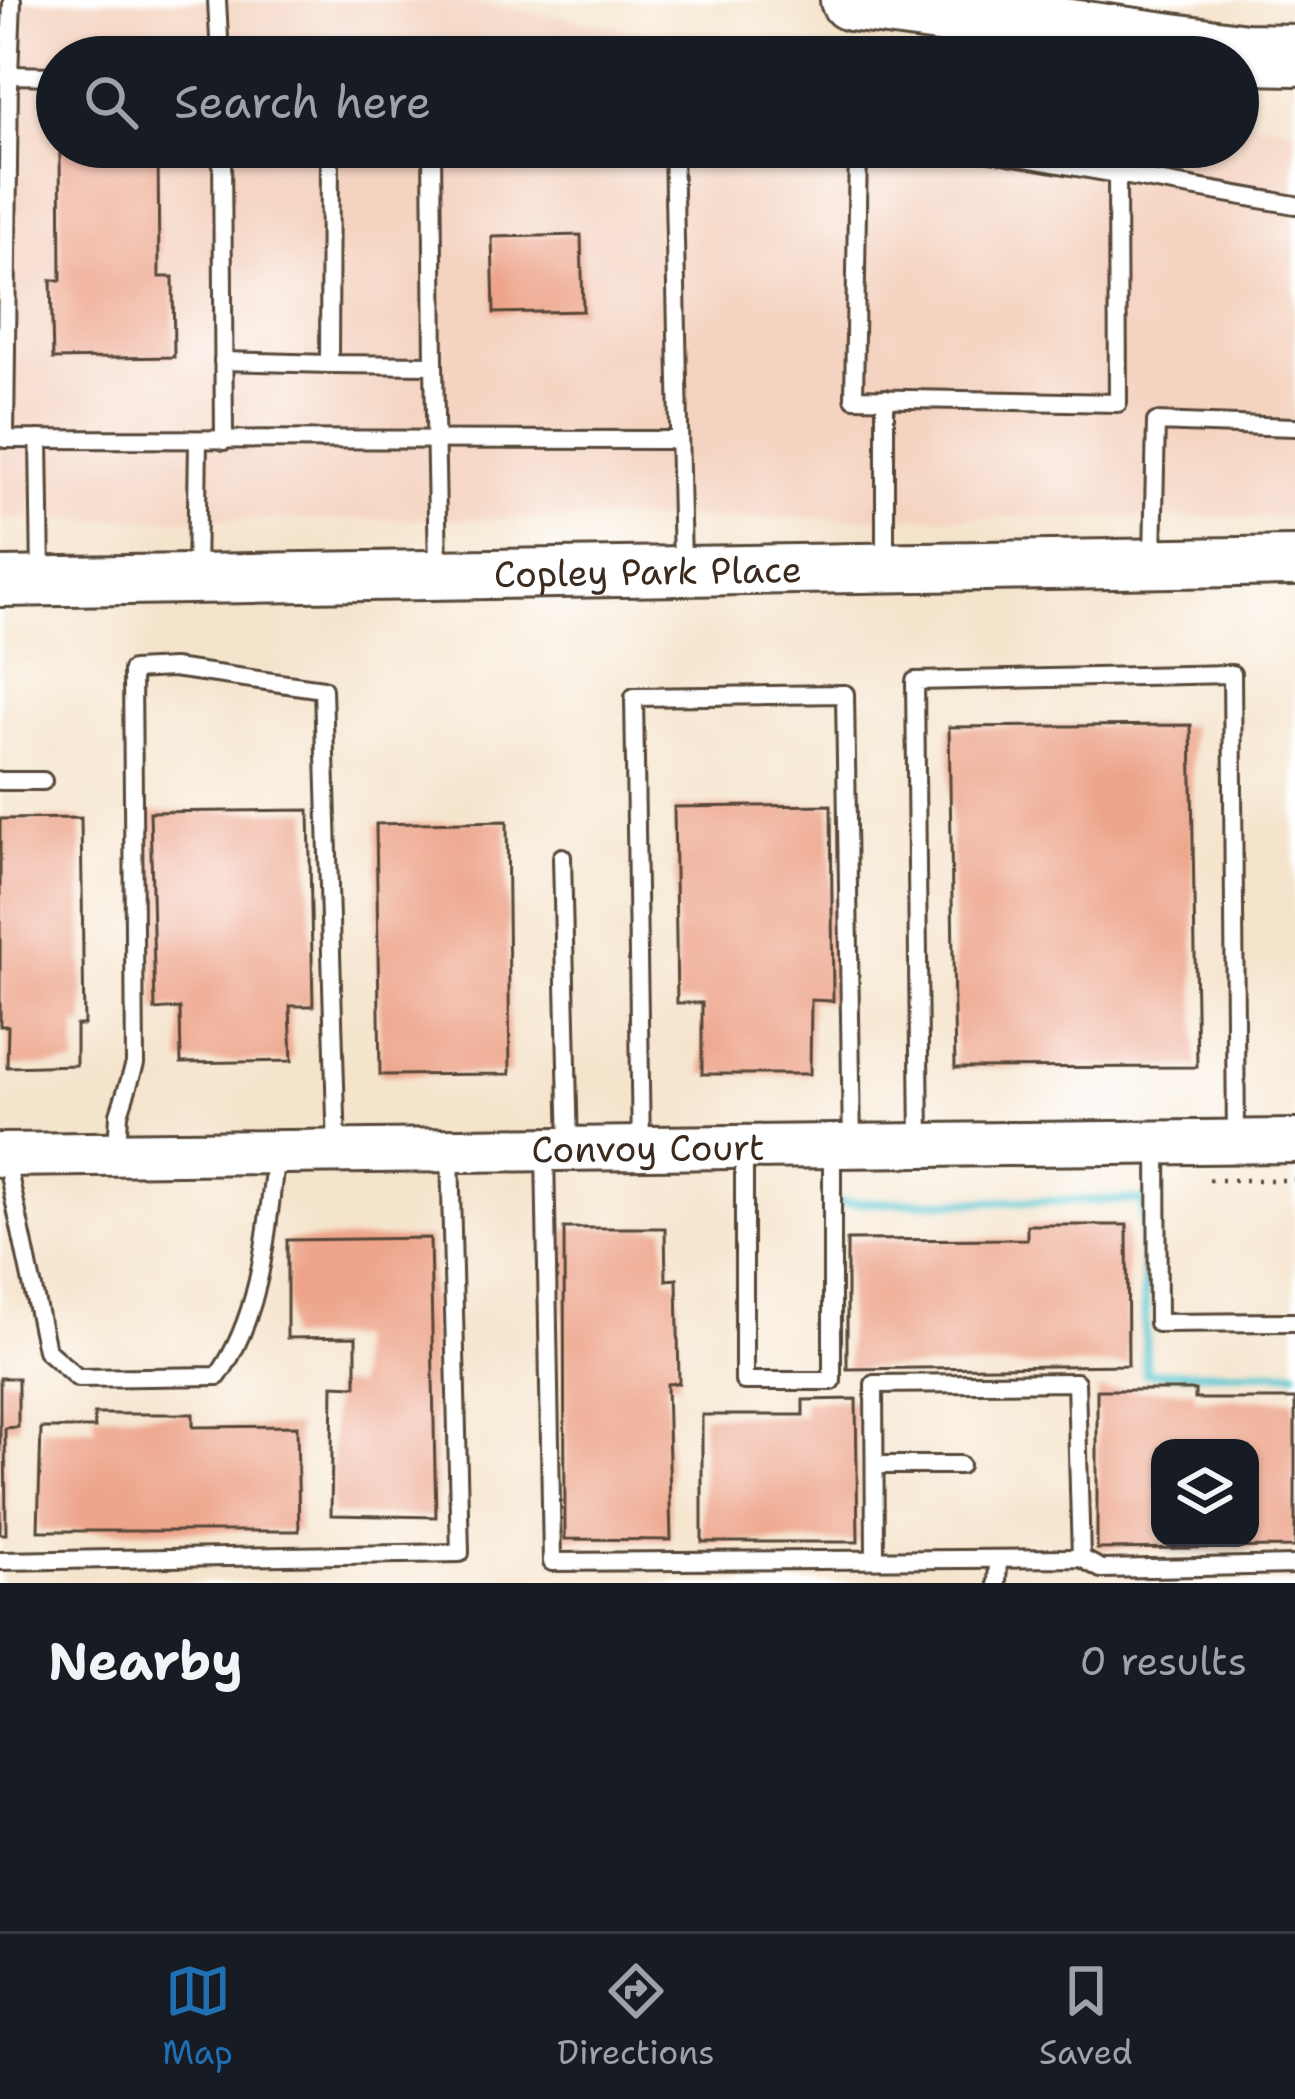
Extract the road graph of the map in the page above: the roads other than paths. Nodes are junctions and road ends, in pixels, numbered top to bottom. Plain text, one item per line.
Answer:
1 (12, 0) edge
2 (217, 0) edge
3 (851, 0) edge
4 (219, 36) edge
5 (1114, 36) edge
6 (1259, 55) edge
7 (1295, 56) edge
8 (9, 75) junction
9 (36, 76) edge
10 (221, 168) edge
11 (330, 168) edge
12 (432, 168) edge
13 (674, 168) edge
14 (858, 168) edge
15 (1083, 168) edge
16 (1117, 174) junction
17 (1295, 205) edge
18 (223, 361) junction
19 (329, 364) junction
20 (434, 365) junction
21 (885, 398) junction
22 (1295, 427) edge
23 (39, 440) junction
24 (198, 440) junction
25 (680, 440) junction
26 (224, 441) junction
27 (436, 443) junction
28 (1295, 561) edge
29 (1153, 563) junction
30 (885, 568) junction
31 (682, 571) junction
32 (438, 575) junction
33 (196, 579) junction
34 (20, 582) edge
35 (43, 781) dead end
36 (0, 782) edge
37 (562, 857) dead end
38 (1236, 1142) junction
39 (1295, 1142) edge
40 (842, 1146) junction
41 (920, 1146) junction
42 (641, 1148) junction
43 (744, 1148) junction
44 (557, 1149) junction
45 (450, 1150) junction
46 (276, 1152) junction
47 (337, 1152) junction
48 (117, 1154) junction
49 (3, 1155) edge
50 (1157, 1161) junction
51 (1295, 1322) edge
52 (874, 1466) junction
53 (960, 1466) dead end
54 (875, 1558) junction
55 (1081, 1558) junction
56 (998, 1560) junction
57 (0, 1561) edge
58 (1295, 1565) edge
59 (997, 1583) edge

1 - 8 lane
2 - 4 lane
3 - 5 highway
6 - 7 highway
8 - 9 lane
8 - 23 lane
10 - 18 lane
11 - 19 lane
12 - 20 lane
13 - 25 lane
14 - 21 lane
15 - 16 lane
16 - 17 lane
16 - 21 lane
18 - 19 lane
18 - 26 lane
19 - 20 lane
20 - 27 lane
21 - 30 lane
22 - 29 lane
23 - 24 lane
23 - 34 lane
24 - 26 lane
24 - 33 lane
25 - 27 lane
25 - 31 lane
26 - 27 lane
27 - 32 lane
28 - 29 main road, Copley Park Place
29 - 30 main road, Copley Park Place
30 - 31 main road, Copley Park Place
31 - 32 main road, Copley Park Place
32 - 33 main road, Copley Park Place
33 - 34 main road, Copley Park Place
35 - 36 lane
37 - 44 lane
38 - 39 street, Convoy Court
38 - 41 lane
38 - 50 street, Convoy Court
40 - 41 street, Convoy Court
40 - 42 lane
40 - 43 street, Convoy Court
40 - 43 lane
41 - 50 street, Convoy Court
42 - 43 street, Convoy Court
42 - 44 street, Convoy Court
44 - 45 street, Convoy Court
44 - 54 lane
45 - 47 street, Convoy Court
45 - 57 lane
46 - 47 street, Convoy Court
46 - 48 street, Convoy Court
46 - 49 lane
47 - 48 lane
48 - 49 street, Convoy Court
50 - 51 lane
52 - 53 lane
52 - 54 lane
52 - 55 lane
54 - 56 lane
55 - 56 lane
55 - 58 lane
56 - 59 lane

